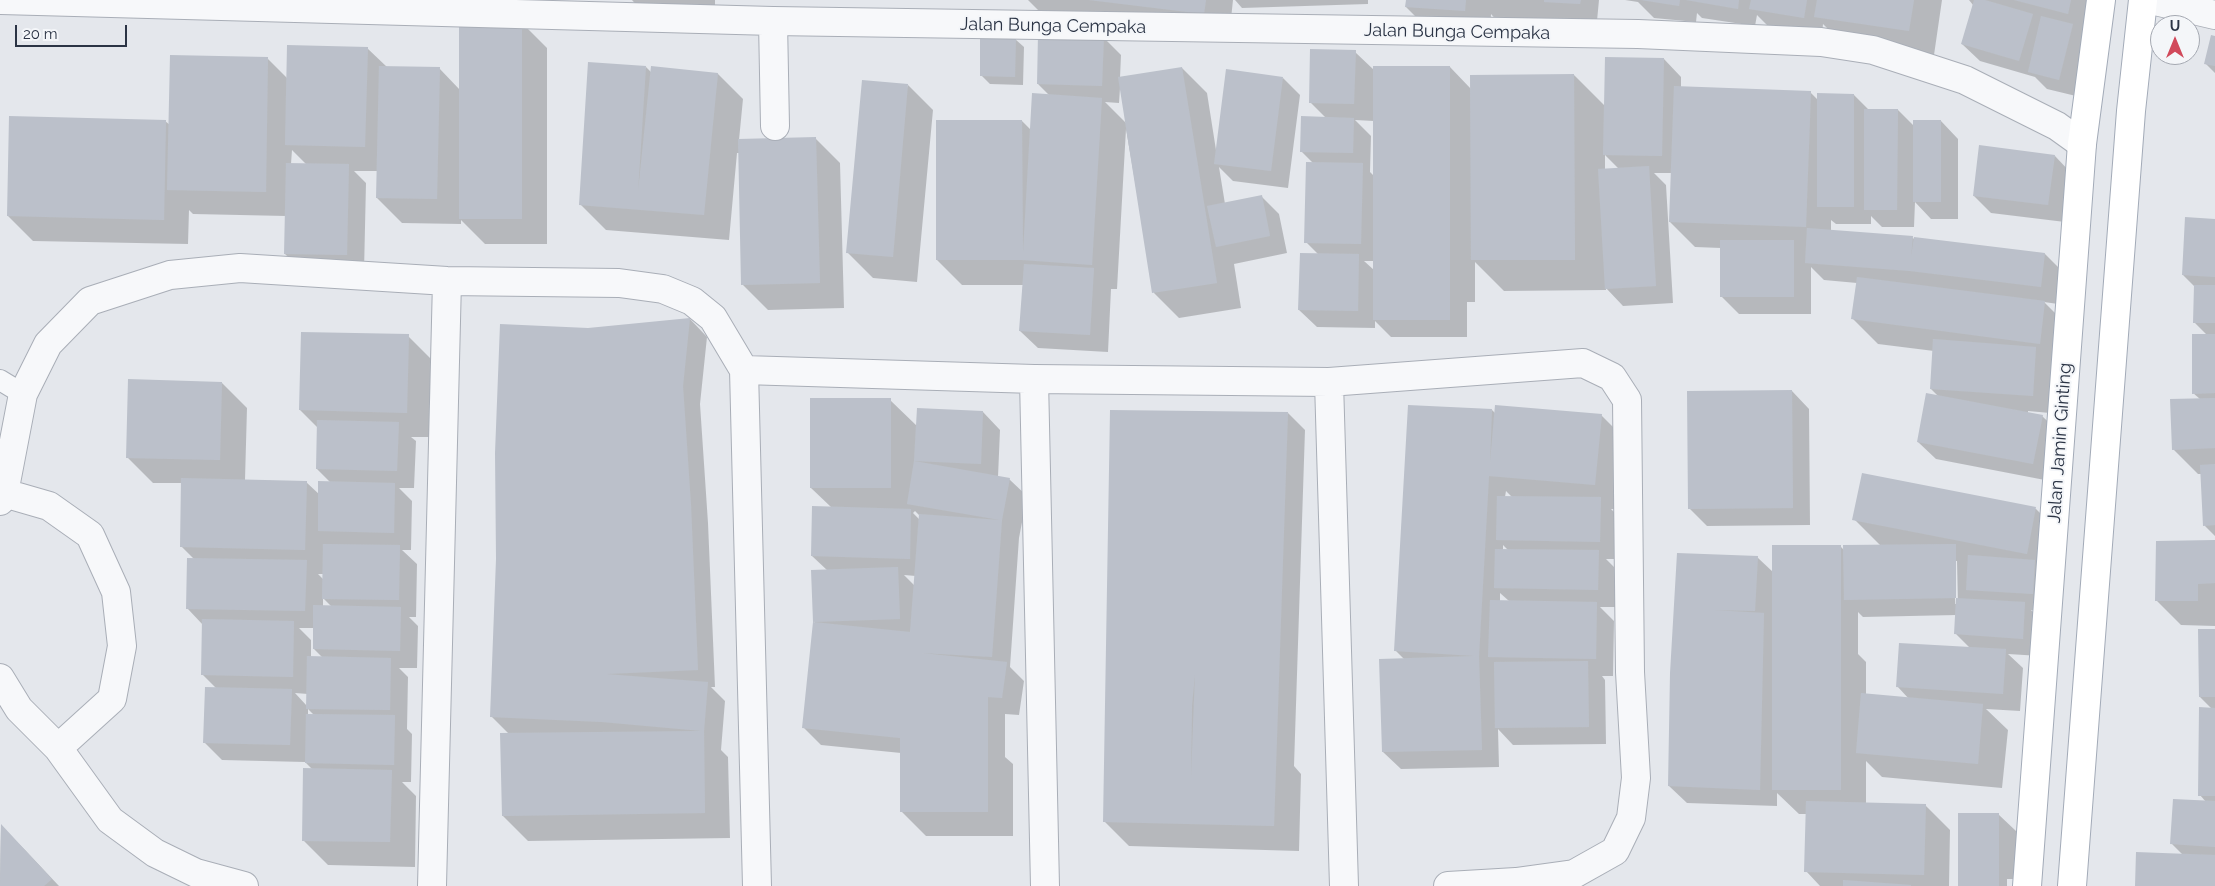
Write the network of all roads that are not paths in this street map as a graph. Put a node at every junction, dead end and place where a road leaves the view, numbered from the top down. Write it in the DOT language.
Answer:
graph roads {
  1 [pos="1,0"];
  2 [pos="2102,0"];
  3 [pos="2143,0"];
  4 [pos="2151,0"];
  5 [pos="2215,15"];
  6 [pos="773,20"];
  7 [pos="775,126"];
  8 [pos="2082,144"];
  9 [pos="447,281"];
  10 [pos="744,370"];
  11 [pos="1034,379"];
  12 [pos="0,380"];
  13 [pos="1329,382"];
  14 [pos="23,394"];
  15 [pos="2,497"];
  16 [pos="0,678"];
  17 [pos="58,748"];
  18 [pos="244,886"];
  19 [pos="432,886"];
  20 [pos="757,886"];
  21 [pos="1045,886"];
  22 [pos="1344,886"];
  23 [pos="1448,886"];
  24 [pos="2027,886"];
  25 [pos="2072,886"];
  1 -- 6 [label="street, Jalan Bunga Cempaka"];
  2 -- 8 [label="main road, Jalan Jamin Ginting"];
  3 -- 25 [label="main road"];
  4 -- 5 [label="street"];
  6 -- 7 [label="street"];
  6 -- 8 [label="street, Jalan Bunga Cempaka"];
  8 -- 24 [label="main road, Jalan Jamin Ginting"];
  9 -- 10 [label="street"];
  9 -- 14 [label="street"];
  9 -- 19 [label="street"];
  10 -- 11 [label="street"];
  10 -- 20 [label="street"];
  11 -- 13 [label="street"];
  11 -- 21 [label="street"];
  12 -- 14 [label="lane"];
  13 -- 22 [label="street"];
  13 -- 23 [label="street"];
  14 -- 15 [label="street"];
  15 -- 17 [label="street"];
  16 -- 17 [label="street"];
  17 -- 18 [label="street"];
}
